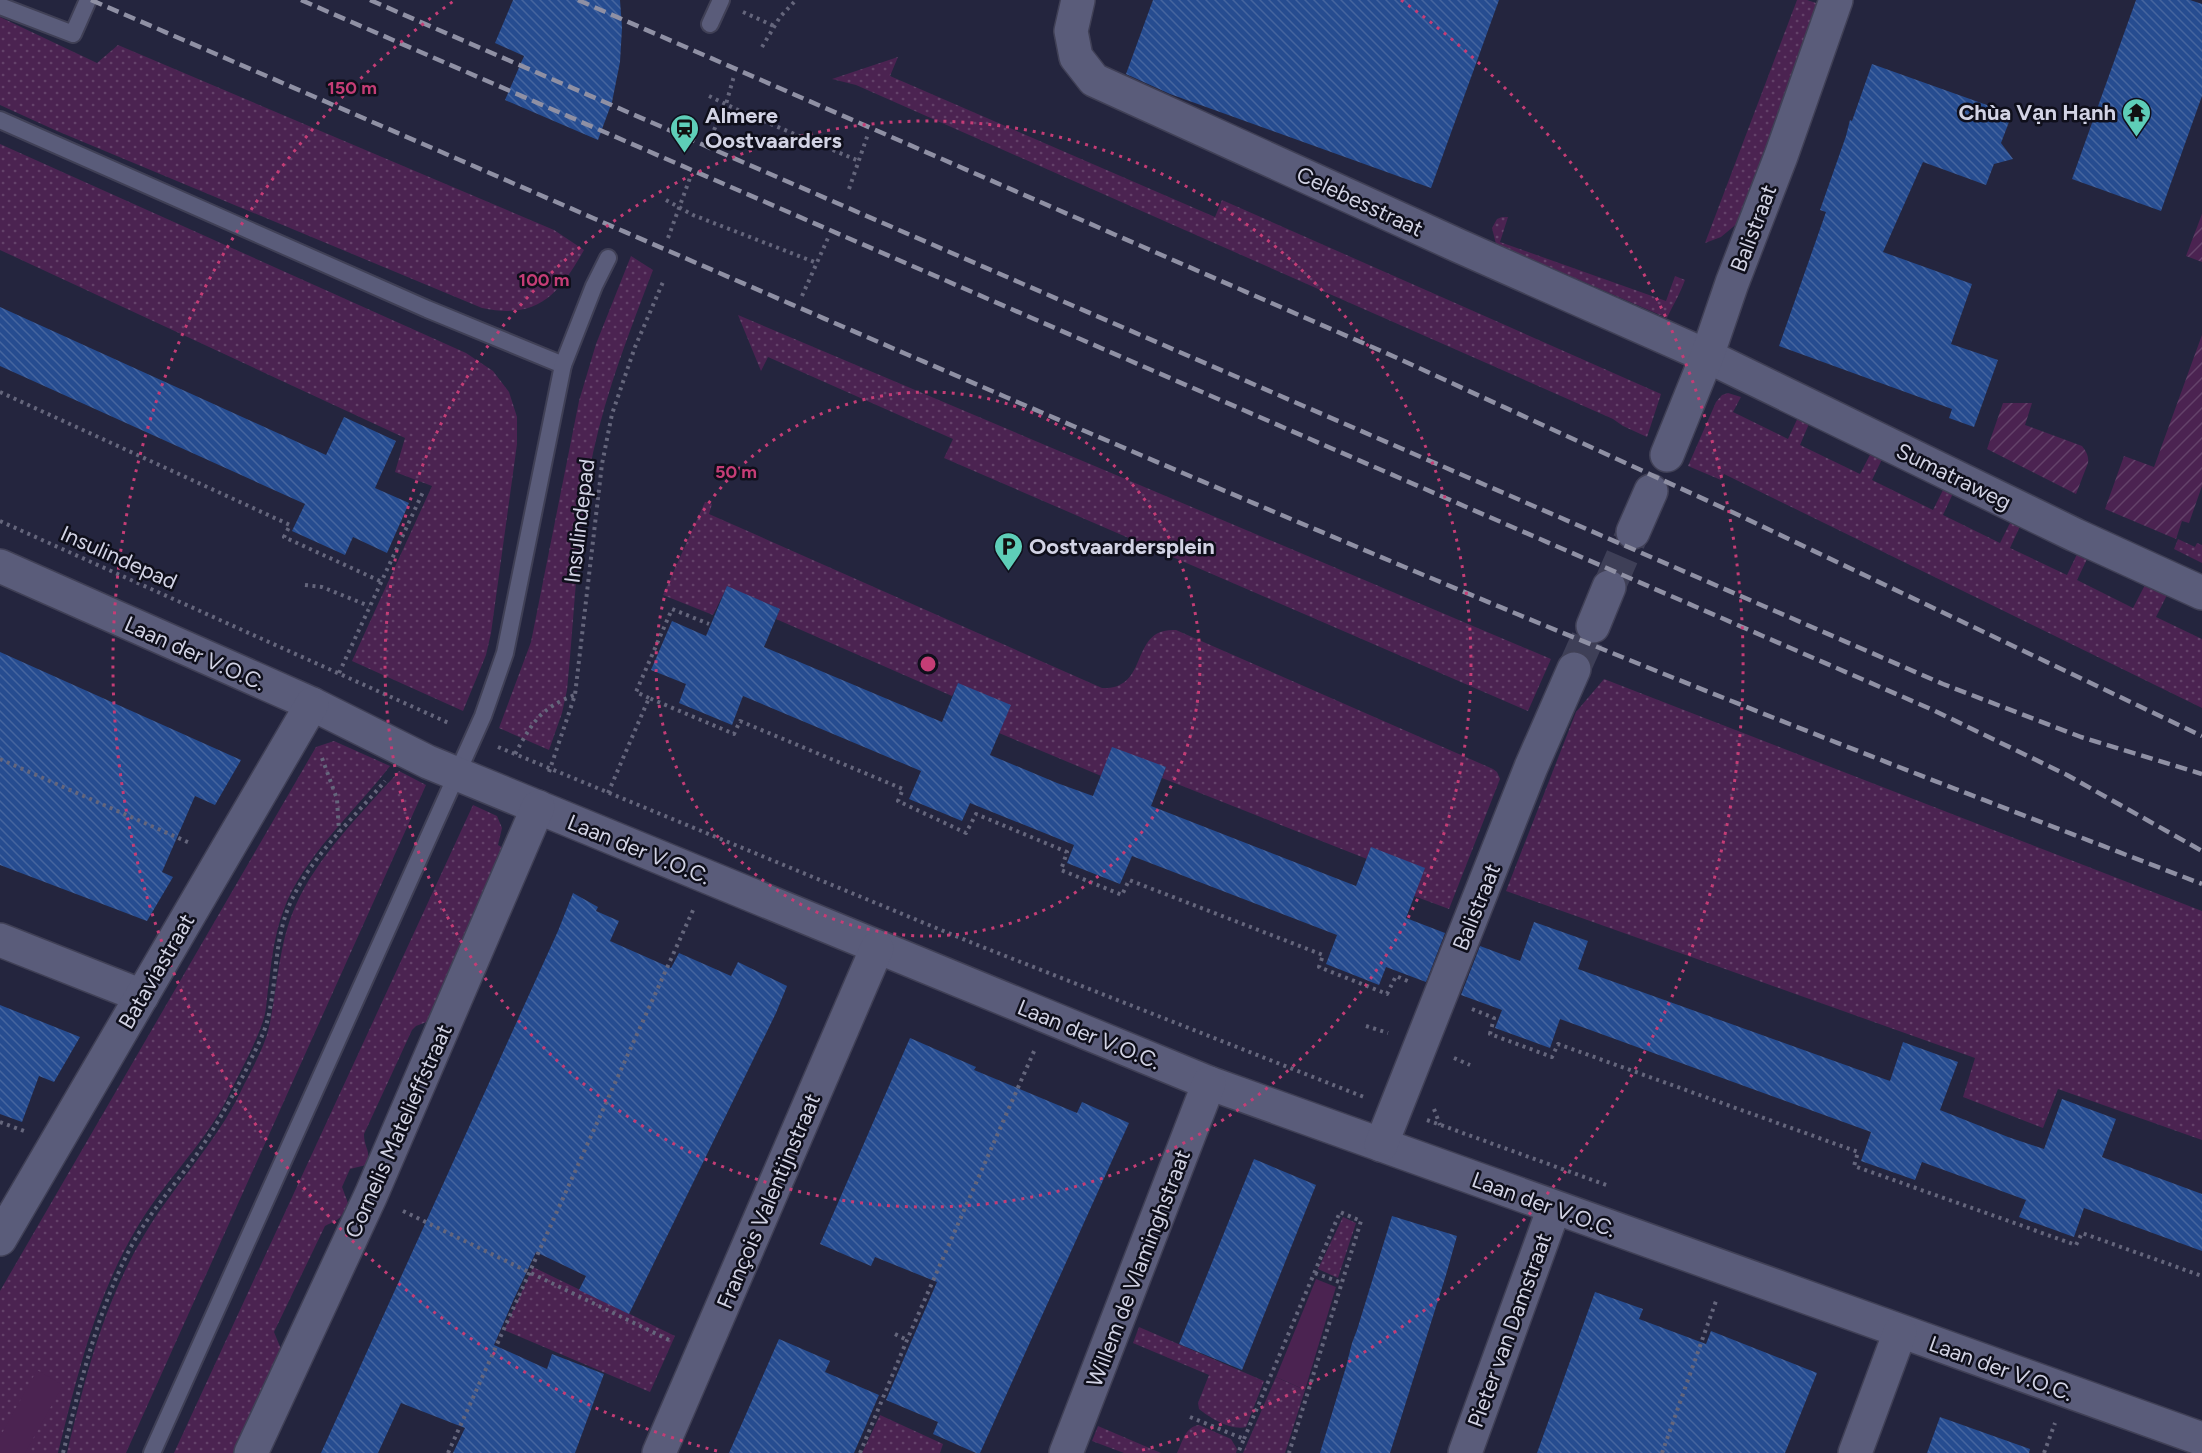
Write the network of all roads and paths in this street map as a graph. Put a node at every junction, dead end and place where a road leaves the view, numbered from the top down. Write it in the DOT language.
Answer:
graph roads {
  1 [pos="88,0"];
  2 [pos="721,0"];
  3 [pos="796,0"];
  4 [pos="1078,0"];
  5 [pos="1836,0"];
  6 [pos="0,6"];
  7 [pos="710,24"];
  8 [pos="762,47"];
  9 [pos="734,76"];
  10 [pos="709,96"];
  11 [pos="726,104"];
  12 [pos="0,120"];
  13 [pos="714,130"];
  14 [pos="868,134"];
  15 [pos="859,161"];
  16 [pos="690,178"];
  17 [pos="849,189"];
  18 [pos="666,200"];
  19 [pos="681,208"];
  20 [pos="668,238"];
  21 [pos="828,238"];
  22 [pos="608,258"];
  23 [pos="817,263"];
  24 [pos="663,282"];
  25 [pos="802,296"];
  26 [pos="1707,356"];
  27 [pos="563,365"];
  28 [pos="0,392"];
  29 [pos="1667,455"];
  30 [pos="1651,491"];
  31 [pos="423,492"];
  32 [pos="0,521"];
  33 [pos="1633,532"];
  34 [pos="0,566"];
  35 [pos="380,581"];
  36 [pos="305,585"];
  37 [pos="1609,587"];
  38 [pos="2202,593"];
  39 [pos="369,606"];
  40 [pos="709,624"];
  41 [pos="1593,626"];
  42 [pos="1574,669"];
  43 [pos="339,674"];
  44 [pos="575,695"];
  45 [pos="649,698"];
  46 [pos="312,704"];
  47 [pos="405,752"];
  48 [pos="515,754"];
  49 [pos="0,759"];
  50 [pos="550,770"];
  51 [pos="457,774"];
  52 [pos="538,807"];
  53 [pos="339,833"];
  54 [pos="222,857"];
  55 [pos="708,877"];
  56 [pos="0,940"];
  57 [pos="877,948"];
  58 [pos="1441,995"];
  59 [pos="141,996"];
  60 [pos="1049,1018"];
  61 [pos="1209,1083"];
  62 [pos="1382,1146"];
  63 [pos="371,1195"];
  64 [pos="1554,1208"];
  65 [pos="0,1239"];
  66 [pos="1727,1269"];
  67 [pos="529,1271"];
  68 [pos="1315,1273"];
  69 [pos="2202,1276"];
  70 [pos="1342,1283"];
  71 [pos="1900,1332"];
  72 [pos="895,1334"];
  73 [pos="906,1340"];
  74 [pos="702,1356"];
  75 [pos="1190,1416"];
  76 [pos="1244,1439"];
  77 [pos="2202,1439"];
  78 [pos="63,1453"];
  79 [pos="152,1453"];
  80 [pos="251,1453"];
  81 [pos="448,1453"];
  82 [pos="659,1453"];
  83 [pos="860,1453"];
  84 [pos="1066,1453"];
  85 [pos="1238,1453"];
  86 [pos="1289,1453"];
  87 [pos="1465,1453"];
  88 [pos="1662,1453"];
  89 [pos="1856,1453"];
  1 -- 6 [label="lane"];
  2 -- 7 [label="lane"];
  3 -- 8 [label="path"];
  4 -- 26 [label="street, Celebesstraat"];
  5 -- 26 [label="street, Balistraat"];
  9 -- 11 [label="path"];
  10 -- 11 [label="path"];
  11 -- 13 [label="path"];
  11 -- 15 [label="path"];
  12 -- 27 [label="lane"];
  14 -- 15 [label="path"];
  15 -- 17 [label="path"];
  16 -- 19 [label="path"];
  18 -- 19 [label="path"];
  19 -- 20 [label="path"];
  19 -- 23 [label="path"];
  21 -- 23 [label="path"];
  22 -- 27 [label="lane"];
  23 -- 25 [label="path"];
  24 -- 44 [label="path, Insulindepad"];
  26 -- 29 [label="street, Balistraat"];
  26 -- 38 [label="street, Sumatraweg"];
  27 -- 51 [label="lane"];
  28 -- 35 [label="path"];
  30 -- 33 [label="street"];
  31 -- 35 [label="path"];
  32 -- 43 [label="path, Insulindepad"];
  34 -- 46 [label="street, Laan der V.O.C."];
  35 -- 39 [label="path"];
  36 -- 39 [label="path"];
  37 -- 41 [label="street"];
  39 -- 43 [label="path"];
  40 -- 45 [label="path"];
  42 -- 58 [label="street, Balistraat"];
  43 -- 47 [label="path, Insulindepad"];
  44 -- 48 [label="path"];
  44 -- 50 [label="path, Insulindepad"];
  45 -- 50 [label="path, Laan der V.O.C."];
  45 -- 58 [label="path"];
  46 -- 47 [label="street, Laan der V.O.C."];
  46 -- 53 [label="path"];
  46 -- 54 [label="street, Bataviastraat"];
  47 -- 51 [label="street, Laan der V.O.C."];
  47 -- 53 [label="path"];
  49 -- 54 [label="path"];
  51 -- 52 [label="street, Laan der V.O.C."];
  51 -- 79 [label="lane"];
  52 -- 55 [label="street, Laan der V.O.C."];
  52 -- 63 [label="street, Cornelis Matelieffstraat"];
  53 -- 78 [label="path"];
  54 -- 59 [label="street, Bataviastraat"];
  55 -- 57 [label="street, Laan der V.O.C."];
  55 -- 67 [label="path"];
  56 -- 59 [label="street"];
  57 -- 60 [label="street, Laan der V.O.C."];
  57 -- 74 [label="street, François Valentijnstraat"];
  58 -- 62 [label="street, Balistraat"];
  58 -- 69 [label="path"];
  59 -- 65 [label="street, Bataviastraat"];
  60 -- 61 [label="street, Laan der V.O.C."];
  60 -- 73 [label="path"];
  61 -- 62 [label="street, Laan der V.O.C."];
  61 -- 84 [label="street, Willem de Vlaminghstraat"];
  62 -- 64 [label="street, Laan der V.O.C."];
  63 -- 67 [label="path"];
  63 -- 80 [label="street, Cornelis Matelieffstraat"];
  64 -- 66 [label="street, Laan der V.O.C."];
  64 -- 87 [label="street, Pieter van Damstraat"];
  66 -- 71 [label="street, Laan der V.O.C."];
  66 -- 88 [label="path"];
  67 -- 74 [label="path"];
  67 -- 81 [label="path"];
  68 -- 70 [label="path"];
  68 -- 70 [label="path"];
  68 -- 76 [label="path"];
  70 -- 86 [label="path"];
  71 -- 77 [label="street, Laan der V.O.C."];
  71 -- 89 [label="street"];
  72 -- 73 [label="path"];
  73 -- 83 [label="path"];
  74 -- 82 [label="street, François Valentijnstraat"];
  75 -- 76 [label="path"];
  76 -- 85 [label="path"];
}
